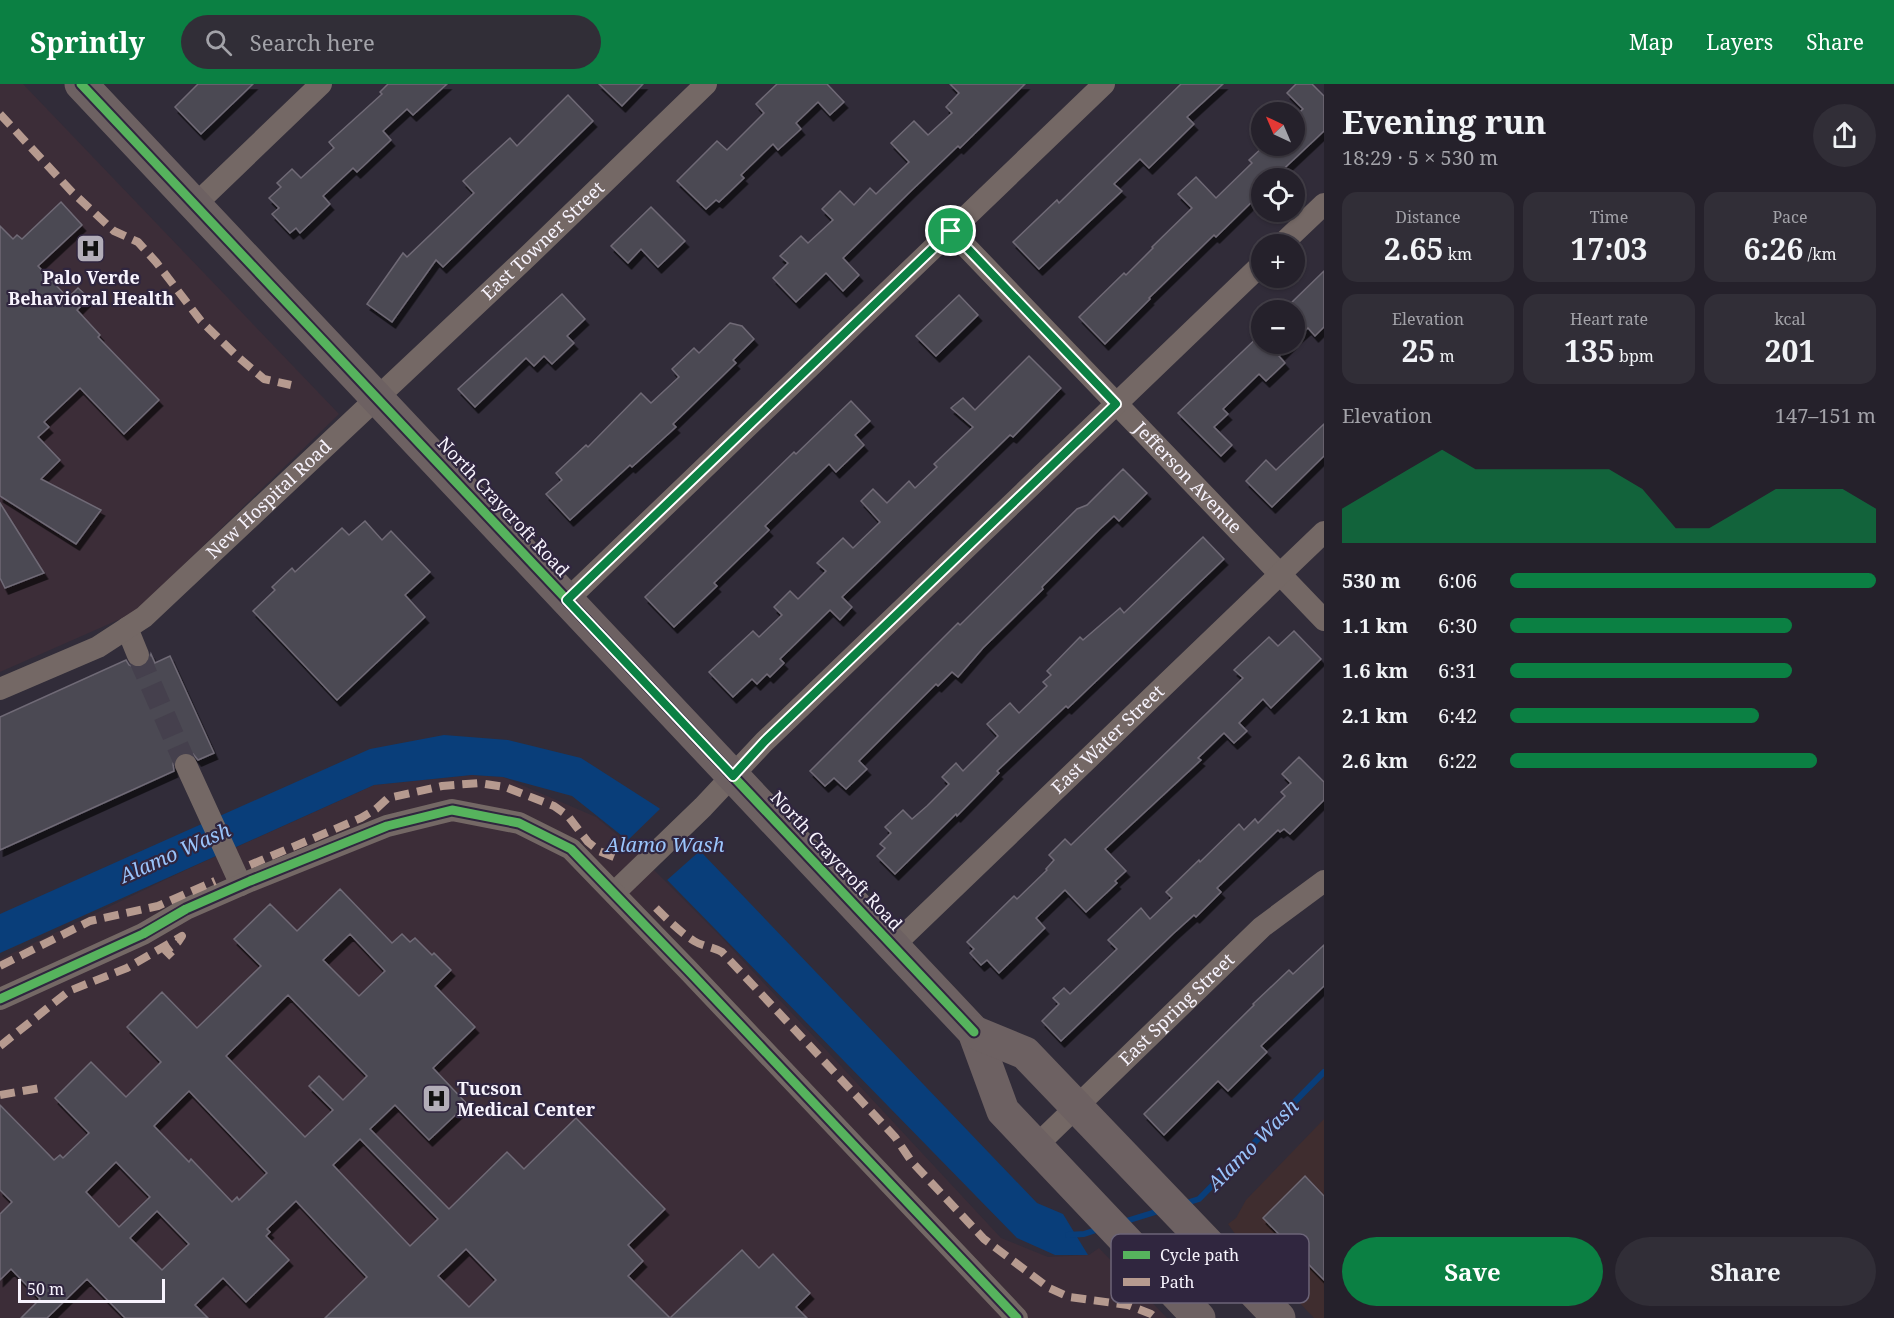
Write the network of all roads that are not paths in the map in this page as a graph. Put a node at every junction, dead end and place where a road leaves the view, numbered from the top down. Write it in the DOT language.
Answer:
graph roads {
  1 [pos="81,84"];
  2 [pos="321,84"];
  3 [pos="706,84"];
  4 [pos="1104,84"];
  5 [pos="1324,204"];
  6 [pos="195,205"];
  7 [pos="951,231"];
  8 [pos="1292,234"];
  9 [pos="1251,275"];
  10 [pos="377,398"];
  11 [pos="1116,404"];
  12 [pos="1324,532"];
  13 [pos="1280,574"];
  14 [pos="567,600"];
  15 [pos="1324,620"];
  16 [pos="128,628"];
  17 [pos="138,655"];
  18 [pos="0,688"];
  19 [pos="186,765"];
  20 [pos="733,776"];
  21 [pos="236,875"];
  22 [pos="1324,881"];
  23 [pos="614,892"];
  24 [pos="893,946"];
  25 [pos="0,999"];
  26 [pos="974,1032"];
  27 [pos="1077,1106"];
  28 [pos="1036,1146"];
  29 [pos="1120,1234"];
  30 [pos="1198,1234"];
  31 [pos="1185,1303"];
  32 [pos="1264,1303"];
  33 [pos="1017,1318"];
  34 [pos="1199,1318"];
  35 [pos="1279,1318"];
  1 -- 6 [label="main road, North Craycroft Road"];
  2 -- 6 [label="street"];
  3 -- 10 [label="street, East Towner Street"];
  4 -- 7 [label="street"];
  5 -- 8 [label="street"];
  6 -- 10 [label="main road, North Craycroft Road"];
  7 -- 11 [label="street, Jefferson Avenue"];
  7 -- 14 [label="street"];
  9 -- 11 [label="street"];
  10 -- 14 [label="main road, North Craycroft Road"];
  10 -- 16 [label="street, New Hospital Road"];
  11 -- 13 [label="street, Jefferson Avenue"];
  11 -- 20 [label="street"];
  12 -- 13 [label="street, East Water Street"];
  13 -- 15 [label="street, Jefferson Avenue"];
  13 -- 24 [label="street, East Water Street"];
  14 -- 20 [label="main road, North Craycroft Road"];
  16 -- 17 [label="street"];
  16 -- 18 [label="street, New Hospital Road"];
  19 -- 21 [label="street"];
  20 -- 23 [label="street"];
  20 -- 24 [label="main road, North Craycroft Road"];
  21 -- 23 [label="street"];
  21 -- 25 [label="street"];
  22 -- 27 [label="street, East Spring Street"];
  23 -- 33 [label="street"];
  24 -- 26 [label="main road, North Craycroft Road"];
  26 -- 27 [label="main road, North Craycroft Road"];
  26 -- 28 [label="main road, North Craycroft Road"];
  27 -- 28 [label="street, East Spring Street"];
  27 -- 30 [label="main road, North Craycroft Road"];
  28 -- 29 [label="main road, North Craycroft Road"];
  31 -- 34 [label="main road, North Craycroft Road"];
  32 -- 35 [label="main road, North Craycroft Road"];
}
